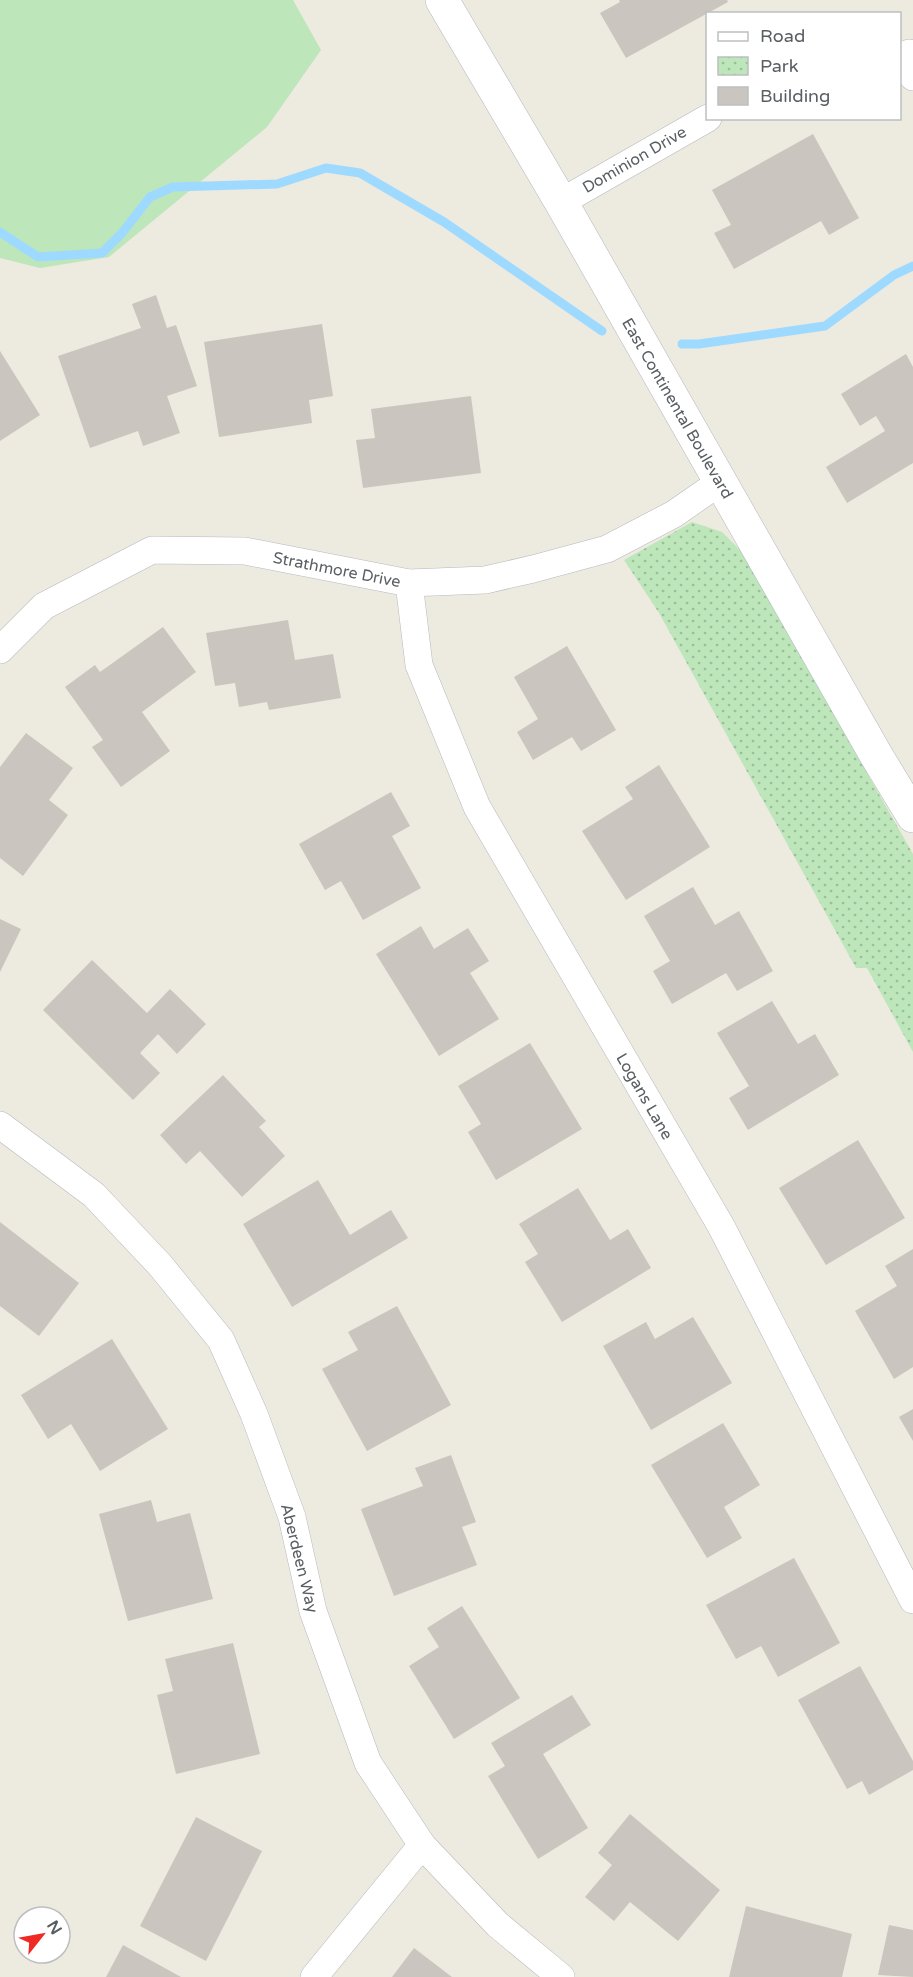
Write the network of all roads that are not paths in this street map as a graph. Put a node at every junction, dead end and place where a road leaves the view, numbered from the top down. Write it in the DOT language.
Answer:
graph roads {
  1 [pos="442,0"];
  2 [pos="706,119"];
  3 [pos="561,202"];
  4 [pos="720,482"];
  5 [pos="409,583"];
  6 [pos="0,650"];
  7 [pos="913,816"];
  8 [pos="0,1125"];
  9 [pos="913,1600"];
  10 [pos="422,1845"];
  11 [pos="314,1977"];
  12 [pos="561,1977"];
  1 -- 3 [label="main road, East Continental Boulevard"];
  2 -- 3 [label="street, Dominion Drive"];
  3 -- 4 [label="main road, East Continental Boulevard"];
  4 -- 5 [label="street, Strathmore Drive"];
  4 -- 7 [label="main road, East Continental Boulevard"];
  5 -- 6 [label="street, Strathmore Drive"];
  5 -- 9 [label="street, Logans Lane"];
  8 -- 10 [label="street, Aberdeen Way"];
  10 -- 11 [label="street"];
  10 -- 12 [label="street, Aberdeen Way"];
}
